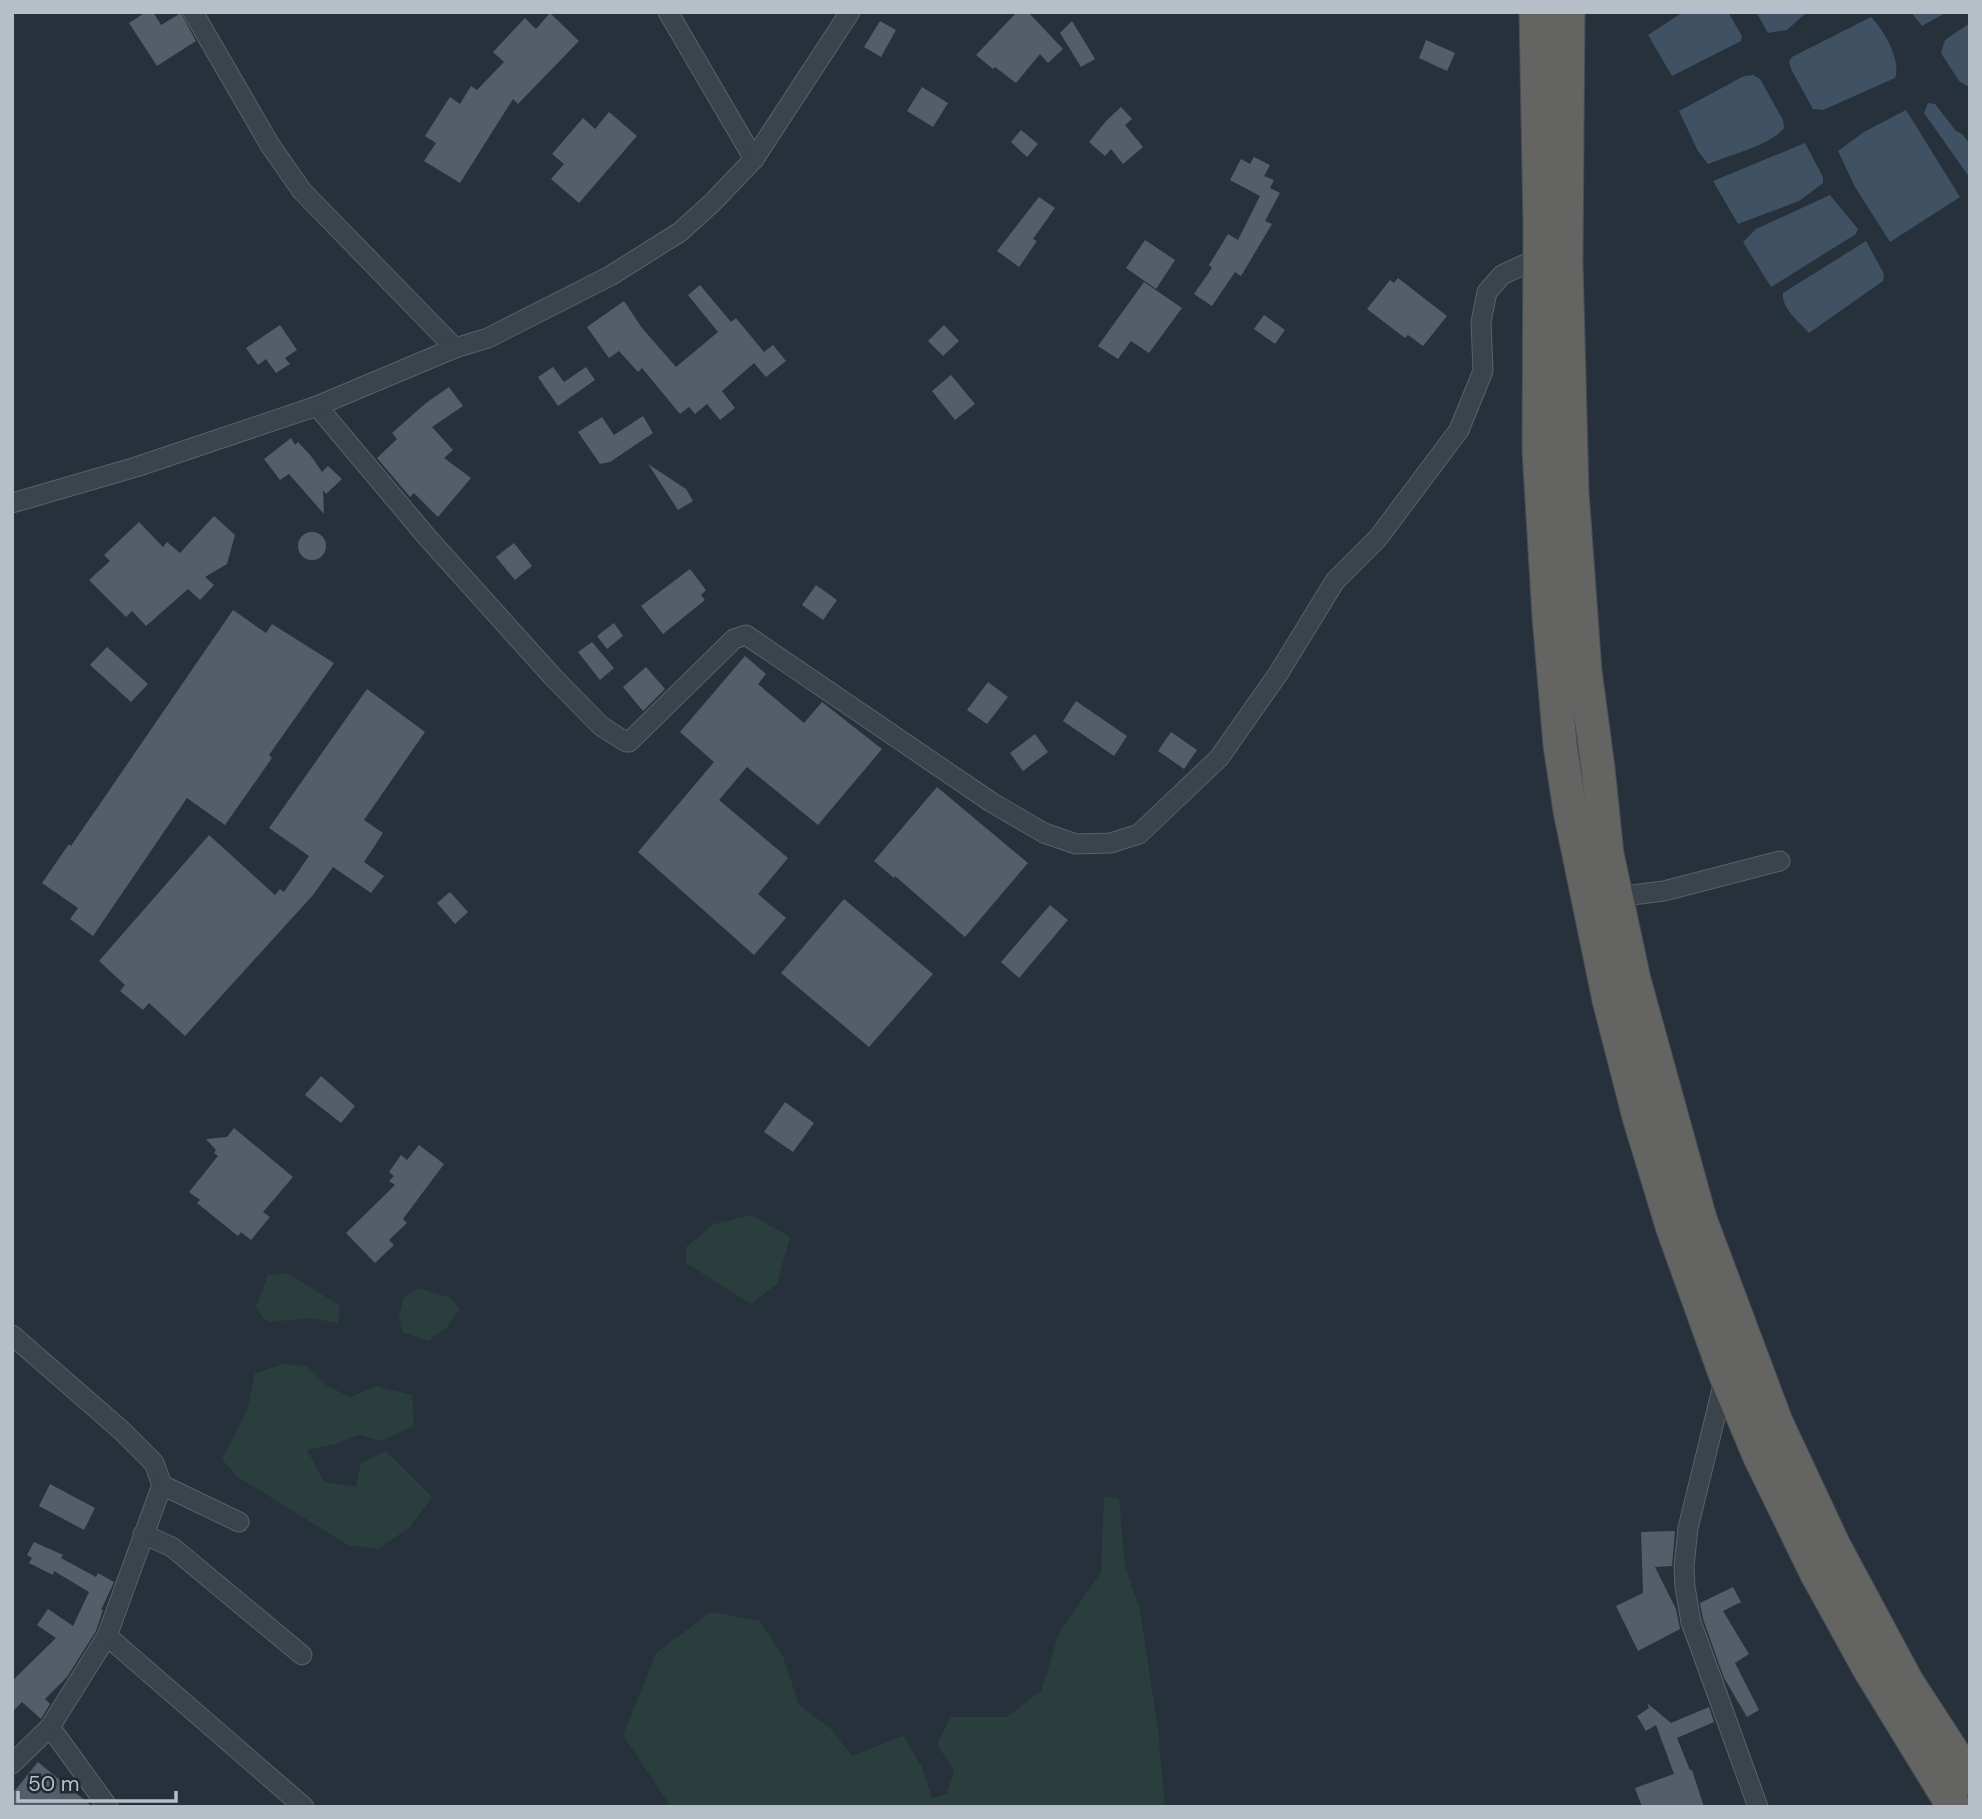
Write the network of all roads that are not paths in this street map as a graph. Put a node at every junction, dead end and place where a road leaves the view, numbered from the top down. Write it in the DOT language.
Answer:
graph roads {
  1 [pos="193,12"];
  2 [pos="668,12"];
  3 [pos="850,12"];
  4 [pos="1536,12"];
  5 [pos="1568,12"];
  6 [pos="754,159"];
  7 [pos="1540,257"];
  8 [pos="455,348"];
  9 [pos="317,406"];
  10 [pos="12,503"];
  11 [pos="1780,860"];
  12 [pos="1616,897"];
  13 [pos="12,1335"];
  14 [pos="1726,1376"];
  15 [pos="162,1485"];
  16 [pos="239,1522"];
  17 [pos="143,1534"];
  18 [pos="107,1636"];
  19 [pos="302,1655"];
  20 [pos="50,1727"];
  21 [pos="13,1763"];
  22 [pos="1970,1779"];
  23 [pos="108,1807"];
  24 [pos="304,1807"];
  25 [pos="1758,1807"];
  26 [pos="1954,1807"];
  1 -- 8 [label="street"];
  2 -- 6 [label="street"];
  3 -- 6 [label="street"];
  4 -- 7 [label="highway"];
  5 -- 12 [label="highway"];
  6 -- 8 [label="street"];
  7 -- 9 [label="street"];
  7 -- 14 [label="highway"];
  8 -- 9 [label="street"];
  9 -- 10 [label="street"];
  11 -- 12 [label="street"];
  12 -- 22 [label="highway"];
  13 -- 15 [label="street"];
  14 -- 25 [label="street"];
  14 -- 26 [label="highway"];
  15 -- 16 [label="street"];
  15 -- 17 [label="street"];
  17 -- 18 [label="street"];
  17 -- 19 [label="street"];
  18 -- 20 [label="street"];
  18 -- 24 [label="street"];
  20 -- 21 [label="street"];
  20 -- 23 [label="street"];
}
